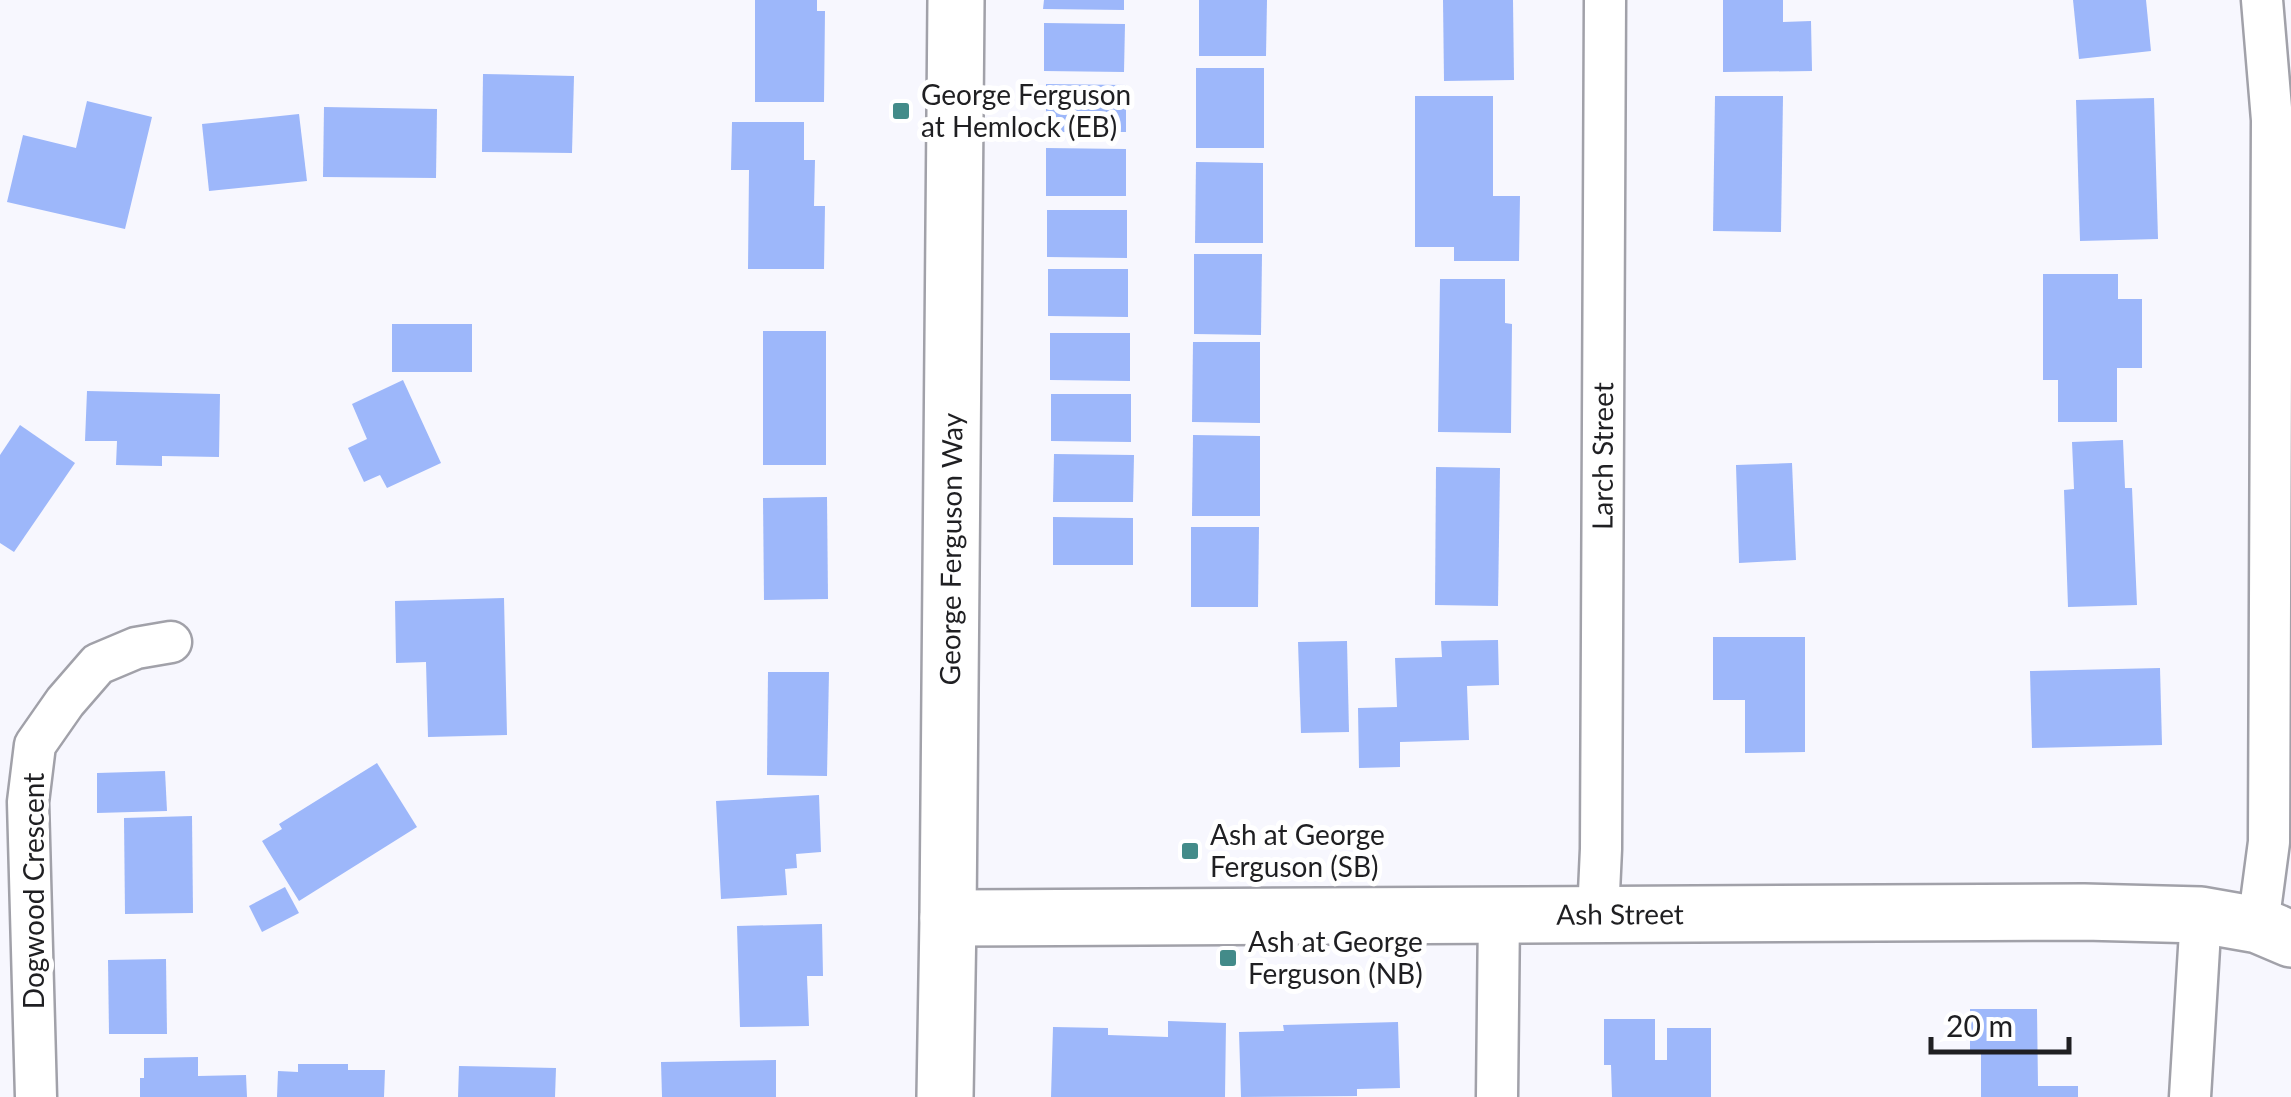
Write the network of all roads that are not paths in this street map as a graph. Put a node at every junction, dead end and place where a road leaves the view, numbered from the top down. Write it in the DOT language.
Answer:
graph roads {
  1 [pos="956,0"];
  2 [pos="1606,0"];
  3 [pos="2262,0"];
  4 [pos="171,642"];
  5 [pos="1500,913"];
  6 [pos="1598,914"];
  7 [pos="2201,914"];
  8 [pos="948,918"];
  9 [pos="2275,932"];
  10 [pos="36,1097"];
  11 [pos="945,1097"];
  12 [pos="1496,1097"];
  13 [pos="2190,1097"];
  1 -- 8 [label="main road, George Ferguson Way"];
  2 -- 6 [label="street, Larch Street"];
  3 -- 9 [label="street"];
  4 -- 10 [label="street, Dogwood Crescent"];
  5 -- 6 [label="main road, Ash Street"];
  5 -- 8 [label="main road, Ash Street"];
  5 -- 12 [label="street"];
  6 -- 7 [label="main road, Ash Street"];
  7 -- 9 [label="main road, Ash Street"];
  7 -- 13 [label="street"];
  8 -- 11 [label="main road, George Ferguson Way"];
}
